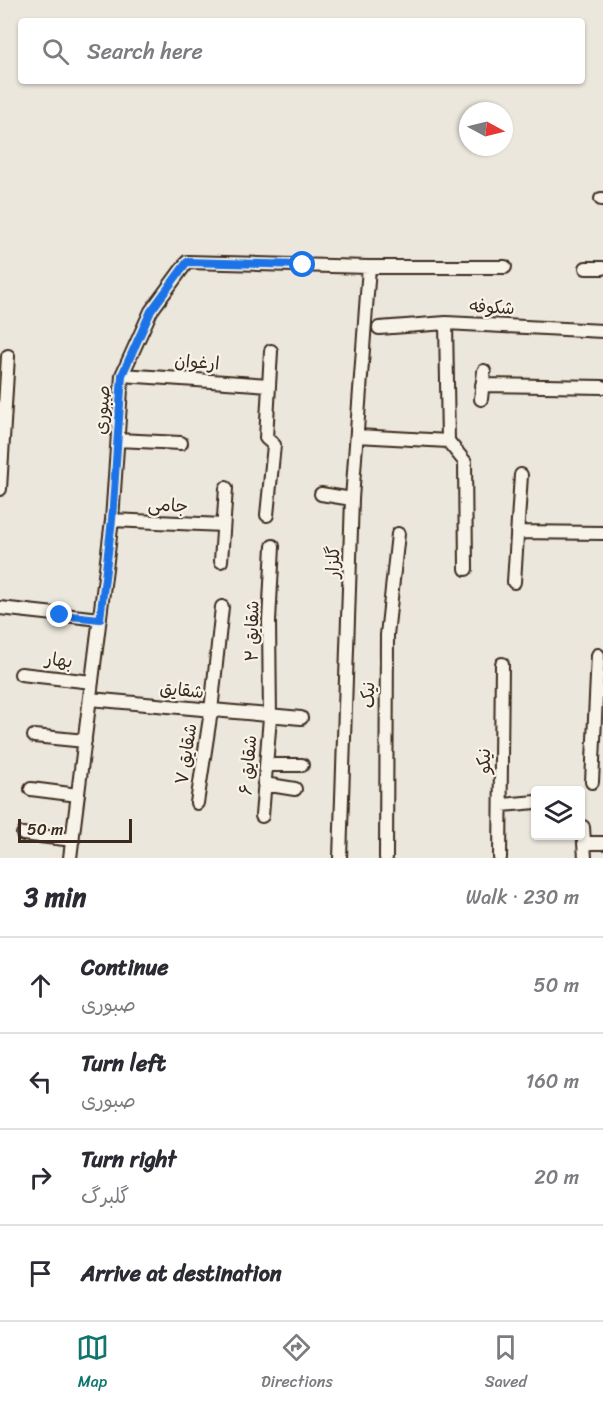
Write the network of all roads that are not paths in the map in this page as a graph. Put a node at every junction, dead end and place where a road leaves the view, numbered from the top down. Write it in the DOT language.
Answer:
graph roads {
  1 [pos="369,267"];
  2 [pos="505,267"];
  3 [pos="586,268"];
  4 [pos="603,268"];
  5 [pos="446,323"];
  6 [pos="378,328"];
  7 [pos="603,331"];
  8 [pos="271,351"];
  9 [pos="8,356"];
  10 [pos="484,371"];
  11 [pos="122,375"];
  12 [pos="269,385"];
  13 [pos="482,385"];
  14 [pos="603,387"];
  15 [pos="481,399"];
  16 [pos="357,436"];
  17 [pos="118,440"];
  18 [pos="448,441"];
  19 [pos="181,443"];
  20 [pos="521,475"];
  21 [pos="0,489"];
  22 [pos="226,489"];
  23 [pos="321,494"];
  24 [pos="352,499"];
  25 [pos="267,515"];
  26 [pos="112,520"];
  27 [pos="223,525"];
  28 [pos="517,532"];
  29 [pos="603,533"];
  30 [pos="398,534"];
  31 [pos="273,546"];
  32 [pos="221,561"];
  33 [pos="466,569"];
  34 [pos="513,582"];
  35 [pos="222,607"];
  36 [pos="0,608"];
  37 [pos="100,619"];
  38 [pos="598,655"];
  39 [pos="502,664"];
  40 [pos="21,674"];
  41 [pos="92,682"];
  42 [pos="90,699"];
  43 [pos="211,711"];
  44 [pos="270,717"];
  45 [pos="301,718"];
  46 [pos="34,736"];
  47 [pos="85,741"];
  48 [pos="598,755"];
  49 [pos="266,765"];
  50 [pos="302,765"];
  51 [pos="592,782"];
  52 [pos="264,784"];
  53 [pos="31,789"];
  54 [pos="295,789"];
  55 [pos="78,795"];
  56 [pos="531,802"];
  57 [pos="197,803"];
  58 [pos="502,805"];
  59 [pos="262,816"];
  60 [pos="23,834"];
  61 [pos="73,840"];
  62 [pos="585,840"];
  63 [pos="585,843"];
  64 [pos="603,843"];
  65 [pos="70,858"];
  66 [pos="340,858"];
  67 [pos="386,858"];
  68 [pos="500,858"];
  69 [pos="585,858"];
  1 -- 2 [label="street, صبوری"];
  1 -- 11 [label="street, صبوری"];
  1 -- 16 [label="street, گلزار"];
  3 -- 4 [label="street"];
  5 -- 6 [label="street, شکوفه"];
  5 -- 7 [label="street, شکوفه"];
  5 -- 18 [label="street"];
  8 -- 12 [label="street"];
  9 -- 21 [label="street"];
  10 -- 13 [label="street"];
  11 -- 12 [label="street, ارغوان"];
  11 -- 17 [label="street, صبوری"];
  12 -- 25 [label="street"];
  13 -- 14 [label="street"];
  13 -- 15 [label="street"];
  16 -- 18 [label="street"];
  16 -- 24 [label="street, گلزار"];
  17 -- 19 [label="street"];
  17 -- 26 [label="street, صبوری"];
  18 -- 33 [label="street"];
  20 -- 28 [label="street"];
  22 -- 27 [label="street"];
  23 -- 24 [label="street"];
  24 -- 66 [label="street, گلزار"];
  26 -- 27 [label="street, جامی"];
  26 -- 37 [label="street, صبوری"];
  27 -- 32 [label="street"];
  28 -- 29 [label="street"];
  28 -- 34 [label="street"];
  30 -- 67 [label="street, نیک"];
  31 -- 44 [label="street, شقایق ۲"];
  35 -- 43 [label="street, شقایق ۷"];
  36 -- 37 [label="street"];
  37 -- 41 [label="street, صبوری"];
  38 -- 48 [label="street"];
  39 -- 58 [label="street, نیکو"];
  40 -- 41 [label="street, بهار"];
  41 -- 42 [label="street, صبوری"];
  42 -- 43 [label="street, شقایق"];
  42 -- 47 [label="street, صبوری"];
  43 -- 44 [label="street, شقایق"];
  43 -- 57 [label="street, شقایق ۷"];
  44 -- 45 [label="street, شقایق"];
  44 -- 49 [label="street, شقایق ۶"];
  46 -- 47 [label="street"];
  47 -- 55 [label="street, صبوری"];
  48 -- 51 [label="street"];
  49 -- 50 [label="street"];
  49 -- 52 [label="street, شقایق ۶"];
  52 -- 54 [label="street"];
  52 -- 59 [label="street, شقایق ۶"];
  53 -- 55 [label="street"];
  55 -- 61 [label="street, صبوری"];
  56 -- 58 [label="street"];
  58 -- 68 [label="street, نیکو"];
  60 -- 61 [label="street"];
  61 -- 65 [label="street, صبوری"];
  62 -- 63 [label="street"];
  63 -- 64 [label="street"];
  63 -- 69 [label="street"];
}
